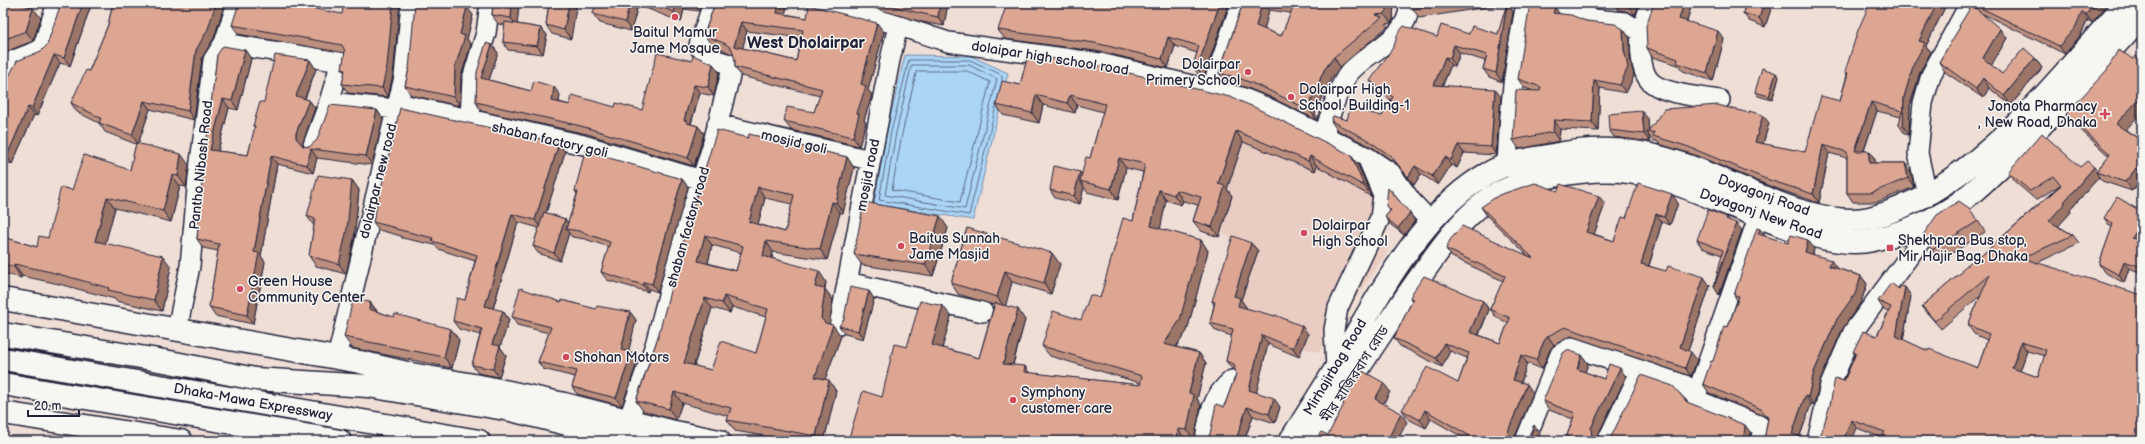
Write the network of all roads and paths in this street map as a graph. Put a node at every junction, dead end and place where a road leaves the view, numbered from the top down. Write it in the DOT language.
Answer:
graph roads {
  1 [pos="57,3"];
  2 [pos="237,3"];
  3 [pos="411,3"];
  4 [pos="490,3"];
  5 [pos="713,3"];
  6 [pos="818,3"];
  7 [pos="1241,3"];
  8 [pos="1409,3"];
  9 [pos="1526,3"];
  10 [pos="1559,3"];
  11 [pos="1651,3"];
  12 [pos="1970,3"];
  13 [pos="2126,3"];
  14 [pos="2142,16"];
  15 [pos="898,26"];
  16 [pos="1640,32"];
  17 [pos="224,43"];
  18 [pos="3,83"];
  19 [pos="1211,90"];
  20 [pos="1720,100"];
  21 [pos="330,102"];
  22 [pos="397,106"];
  23 [pos="470,120"];
  24 [pos="717,124"];
  25 [pos="1323,136"];
  26 [pos="312,145"];
  27 [pos="1367,157"];
  28 [pos="870,160"];
  29 [pos="1507,164"];
  30 [pos="702,180"];
  31 [pos="1529,182"];
  32 [pos="1927,195"];
  33 [pos="1759,215"];
  34 [pos="1939,216"];
  35 [pos="1431,222"];
  36 [pos="847,282"];
  37 [pos="1380,292"];
  38 [pos="3,299"];
  39 [pos="1399,306"];
  40 [pos="984,312"];
  41 [pos="839,325"];
  42 [pos="177,330"];
  43 [pos="3,334"];
  44 [pos="337,358"];
  45 [pos="3,359"];
  46 [pos="1641,370"];
  47 [pos="1344,373"];
  48 [pos="1232,380"];
  49 [pos="3,384"];
  50 [pos="1696,396"];
  51 [pos="3,413"];
  52 [pos="109,430"];
  53 [pos="631,431"];
  54 [pos="131,441"];
  55 [pos="181,441"];
  56 [pos="340,441"];
  57 [pos="479,441"];
  58 [pos="719,441"];
  59 [pos="1205,441"];
  60 [pos="1290,441"];
  61 [pos="1312,441"];
  62 [pos="1525,441"];
  63 [pos="1606,441"];
  64 [pos="1760,441"];
  65 [pos="1817,441"];
  1 -- 18 [label="street"];
  2 -- 17 [label="street, Pantho Nibash Road"];
  3 -- 22 [label="street, dolairpar new road"];
  4 -- 23 [label="street"];
  5 -- 24 [label="street, shaban factory road"];
  6 -- 15 [label="street, dolaipar high school road"];
  7 -- 19 [label="street"];
  8 -- 25 [label="street"];
  9 -- 29 [label="street"];
  10 -- 16 [label="street"];
  11 -- 16 [label="street"];
  12 -- 32 [label="street"];
  13 -- 32 [label="main road, Doyagonj Road"];
  14 -- 34 [label="main road, Doyagonj New Road"];
  15 -- 19 [label="street, dolaipar high school road"];
  15 -- 28 [label="street, mosjid road"];
  16 -- 20 [label="street"];
  17 -- 21 [label="street"];
  17 -- 42 [label="street, Pantho Nibash Road"];
  19 -- 25 [label="street, dolaipar high school road"];
  21 -- 22 [label="street, shaban factory goli"];
  21 -- 26 [label="street"];
  22 -- 23 [label="street, shaban factory goli"];
  22 -- 44 [label="street, dolairpar new road"];
  23 -- 30 [label="street, shaban factory goli"];
  24 -- 28 [label="street, mosjid goli"];
  24 -- 30 [label="street, shaban factory road"];
  25 -- 27 [label="street, dolaipar high school road"];
  27 -- 35 [label="street, dolaipar high school road"];
  27 -- 47 [label="street"];
  28 -- 36 [label="street, mosjid road"];
  29 -- 31 [label="street"];
  29 -- 32 [label="main road, Doyagonj Road"];
  29 -- 35 [label="main road, Doyagonj Road"];
  30 -- 53 [label="street, shaban factory road"];
  31 -- 33 [label="main road, Doyagonj New Road"];
  31 -- 39 [label="main road, Doyagonj New Road"];
  33 -- 34 [label="main road, Doyagonj New Road"];
  33 -- 50 [label="street"];
  34 -- 65 [label="street"];
  35 -- 37 [label="main road, Doyagonj Road"];
  36 -- 40 [label="street"];
  36 -- 41 [label="street, mosjid road"];
  37 -- 47 [label="main road, Mirhajirbag Road"];
  38 -- 42 [label="main road"];
  39 -- 47 [label="main road, মীর হাজিরবাগ রোড"];
  42 -- 44 [label="main road"];
  43 -- 53 [label="main road"];
  44 -- 53 [label="main road"];
  45 -- 57 [label="main road, Dhaka-Mawa Expressway"];
  46 -- 50 [label="street"];
  46 -- 62 [label="street"];
  46 -- 63 [label="street"];
  47 -- 60 [label="main road, Mirhajirbag Road"];
  47 -- 61 [label="main road, মীর হাজিরবাগ রোড"];
  48 -- 59 [label="street"];
  49 -- 56 [label="main road, Dhaka-Mawa Expressway"];
  50 -- 64 [label="street"];
  51 -- 52 [label="main road"];
  52 -- 54 [label="main road"];
  52 -- 55 [label="main road"];
  53 -- 58 [label="main road"];
}
